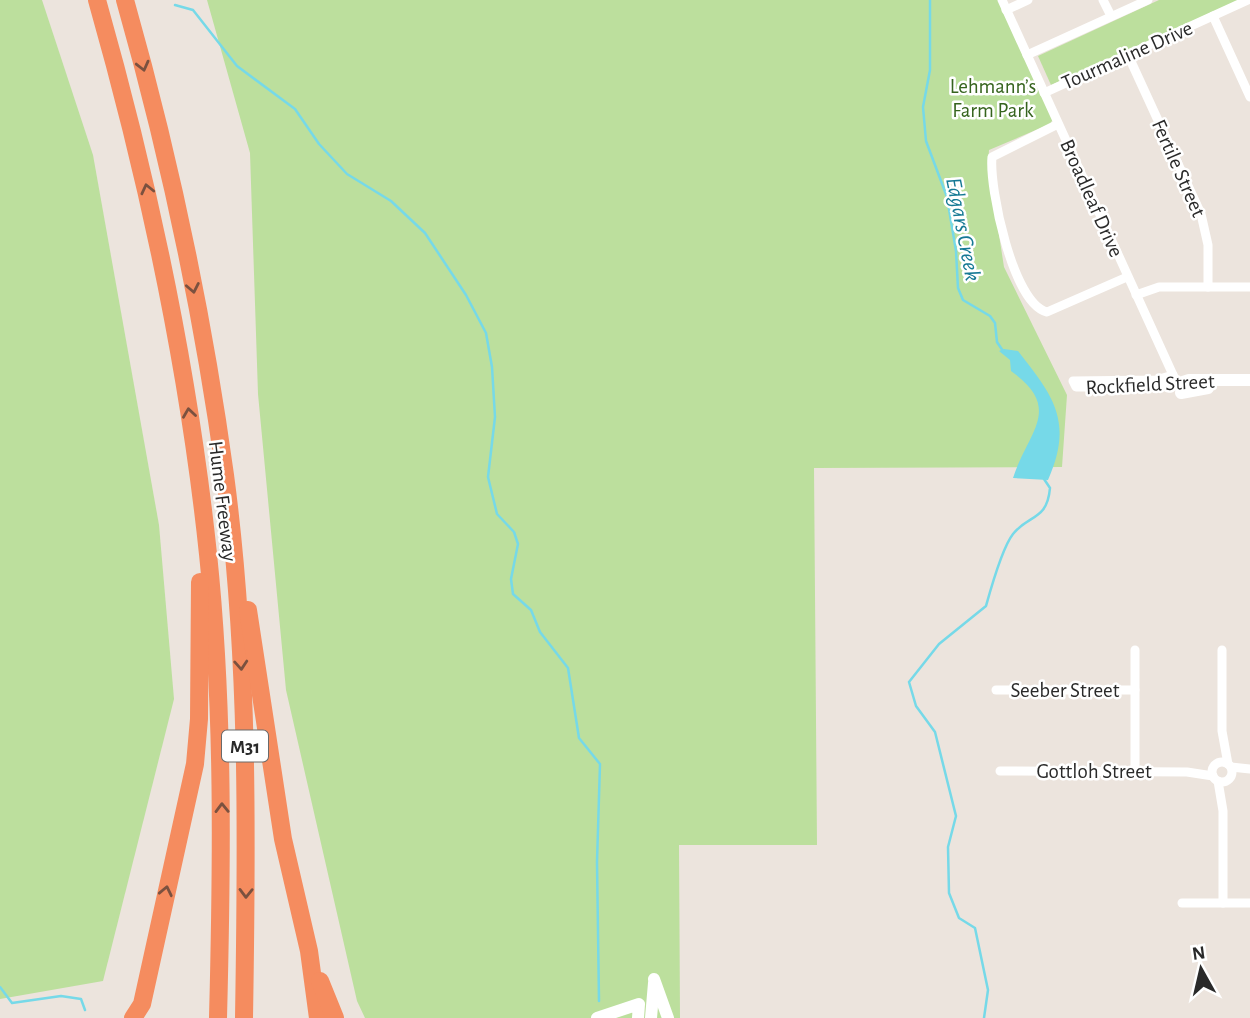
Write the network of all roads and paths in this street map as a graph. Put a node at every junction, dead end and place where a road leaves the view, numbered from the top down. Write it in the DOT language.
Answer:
graph roads {
  1 [pos="97,0"];
  2 [pos="125,0"];
  3 [pos="1002,0"];
  4 [pos="1028,0"];
  5 [pos="1104,0"];
  6 [pos="1147,0"];
  7 [pos="1248,0"];
  8 [pos="1006,10"];
  9 [pos="1111,16"];
  10 [pos="1213,16"];
  11 [pos="1027,55"];
  12 [pos="1128,55"];
  13 [pos="1044,93"];
  14 [pos="1249,93"];
  15 [pos="1058,124"];
  16 [pos="1128,277"];
  17 [pos="1208,286"];
  18 [pos="1250,287"];
  19 [pos="1136,295"];
  20 [pos="1250,380"];
  21 [pos="1112,384"];
  22 [pos="1178,387"];
  23 [pos="1250,388"];
  24 [pos="225,475"];
  25 [pos="198,480"];
  26 [pos="1135,650"];
  27 [pos="1222,650"];
  28 [pos="996,690"];
  29 [pos="1135,690"];
  30 [pos="1000,771"];
  31 [pos="1135,771"];
  32 [pos="1250,771"];
  33 [pos="1222,772"];
  34 [pos="1182,903"];
  35 [pos="1223,903"];
  36 [pos="1250,903"];
  37 [pos="309,951"];
  38 [pos="153,958"];
  39 [pos="133,1018"];
  40 [pos="147,1018"];
  41 [pos="218,1018"];
  42 [pos="244,1018"];
  43 [pos="318,1018"];
  44 [pos="335,1018"];
  45 [pos="597,1018"];
  46 [pos="638,1018"];
  47 [pos="651,1018"];
  48 [pos="668,1018"];
  25 -- 1 [label="highway, Hume Freeway / M31, one-way"];
  2 -- 24 [label="highway, Hume Freeway / M31, one-way"];
  3 -- 8 [label="street, Broadleaf Drive"];
  4 -- 8 [label="street"];
  5 -- 9 [label="street"];
  6 -- 9 [label="street"];
  7 -- 10 [label="street, Tourmaline Drive"];
  8 -- 11 [label="street, Broadleaf Drive"];
  9 -- 11 [label="street"];
  10 -- 12 [label="street, Tourmaline Drive"];
  10 -- 14 [label="street"];
  11 -- 13 [label="street, Broadleaf Drive"];
  12 -- 13 [label="street, Tourmaline Drive"];
  12 -- 17 [label="street, Fertile Street"];
  13 -- 15 [label="street, Broadleaf Drive"];
  15 -- 16 [label="street, Broadleaf Drive"];
  15 -- 16 [label="street"];
  16 -- 19 [label="street, Broadleaf Drive"];
  17 -- 18 [label="street"];
  17 -- 19 [label="street"];
  19 -- 22 [label="street, Broadleaf Drive"];
  20 -- 22 [label="street, Rockfield Street"];
  21 -- 22 [label="street, Rockfield Street"];
  22 -- 23 [label="street, Rockfield Street"];
  24 -- 37 [label="highway"];
  24 -- 42 [label="highway, Hume Freeway / M31, one-way"];
  38 -- 25 [label="highway, one-way"];
  41 -- 25 [label="highway, Hume Freeway / M31, one-way"];
  26 -- 29 [label="street"];
  27 -- 33 [label="street"];
  28 -- 29 [label="street, Seeber Street"];
  29 -- 31 [label="street"];
  30 -- 31 [label="street, Gottloh Street"];
  31 -- 33 [label="street, Gottloh Street"];
  32 -- 33 [label="street, Gottloh Street"];
  33 -- 35 [label="street"];
  34 -- 35 [label="street"];
  35 -- 36 [label="street"];
  37 -- 43 [label="highway"];
  37 -- 44 [label="highway"];
  38 -- 39 [label="highway"];
  38 -- 40 [label="highway"];
  45 -- 46 [label="street"];
  47 -- 48 [label="street"];
}
